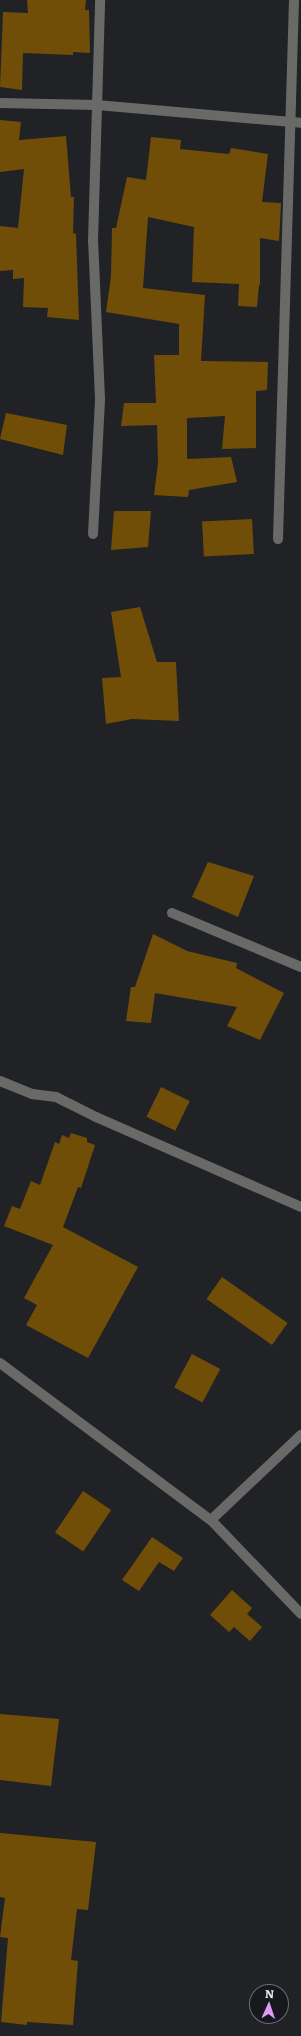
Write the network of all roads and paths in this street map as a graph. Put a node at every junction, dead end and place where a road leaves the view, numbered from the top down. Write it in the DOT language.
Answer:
graph roads {
  1 [pos="100,0"];
  2 [pos="294,0"];
  3 [pos="0,103"];
  4 [pos="97,105"];
  5 [pos="296,123"];
  6 [pos="93,534"];
  7 [pos="278,539"];
  8 [pos="172,913"];
  9 [pos="301,967"];
  10 [pos="0,1081"];
  11 [pos="301,1207"];
  12 [pos="0,1363"];
  13 [pos="301,1435"];
  14 [pos="211,1520"];
  15 [pos="301,1614"];
  1 -- 4 [label="street"];
  2 -- 5 [label="street"];
  3 -- 4 [label="street"];
  4 -- 5 [label="street"];
  4 -- 6 [label="street"];
  5 -- 7 [label="street"];
  8 -- 9 [label="street"];
  10 -- 11 [label="street"];
  12 -- 14 [label="street"];
  13 -- 14 [label="street"];
  14 -- 15 [label="street"];
}
